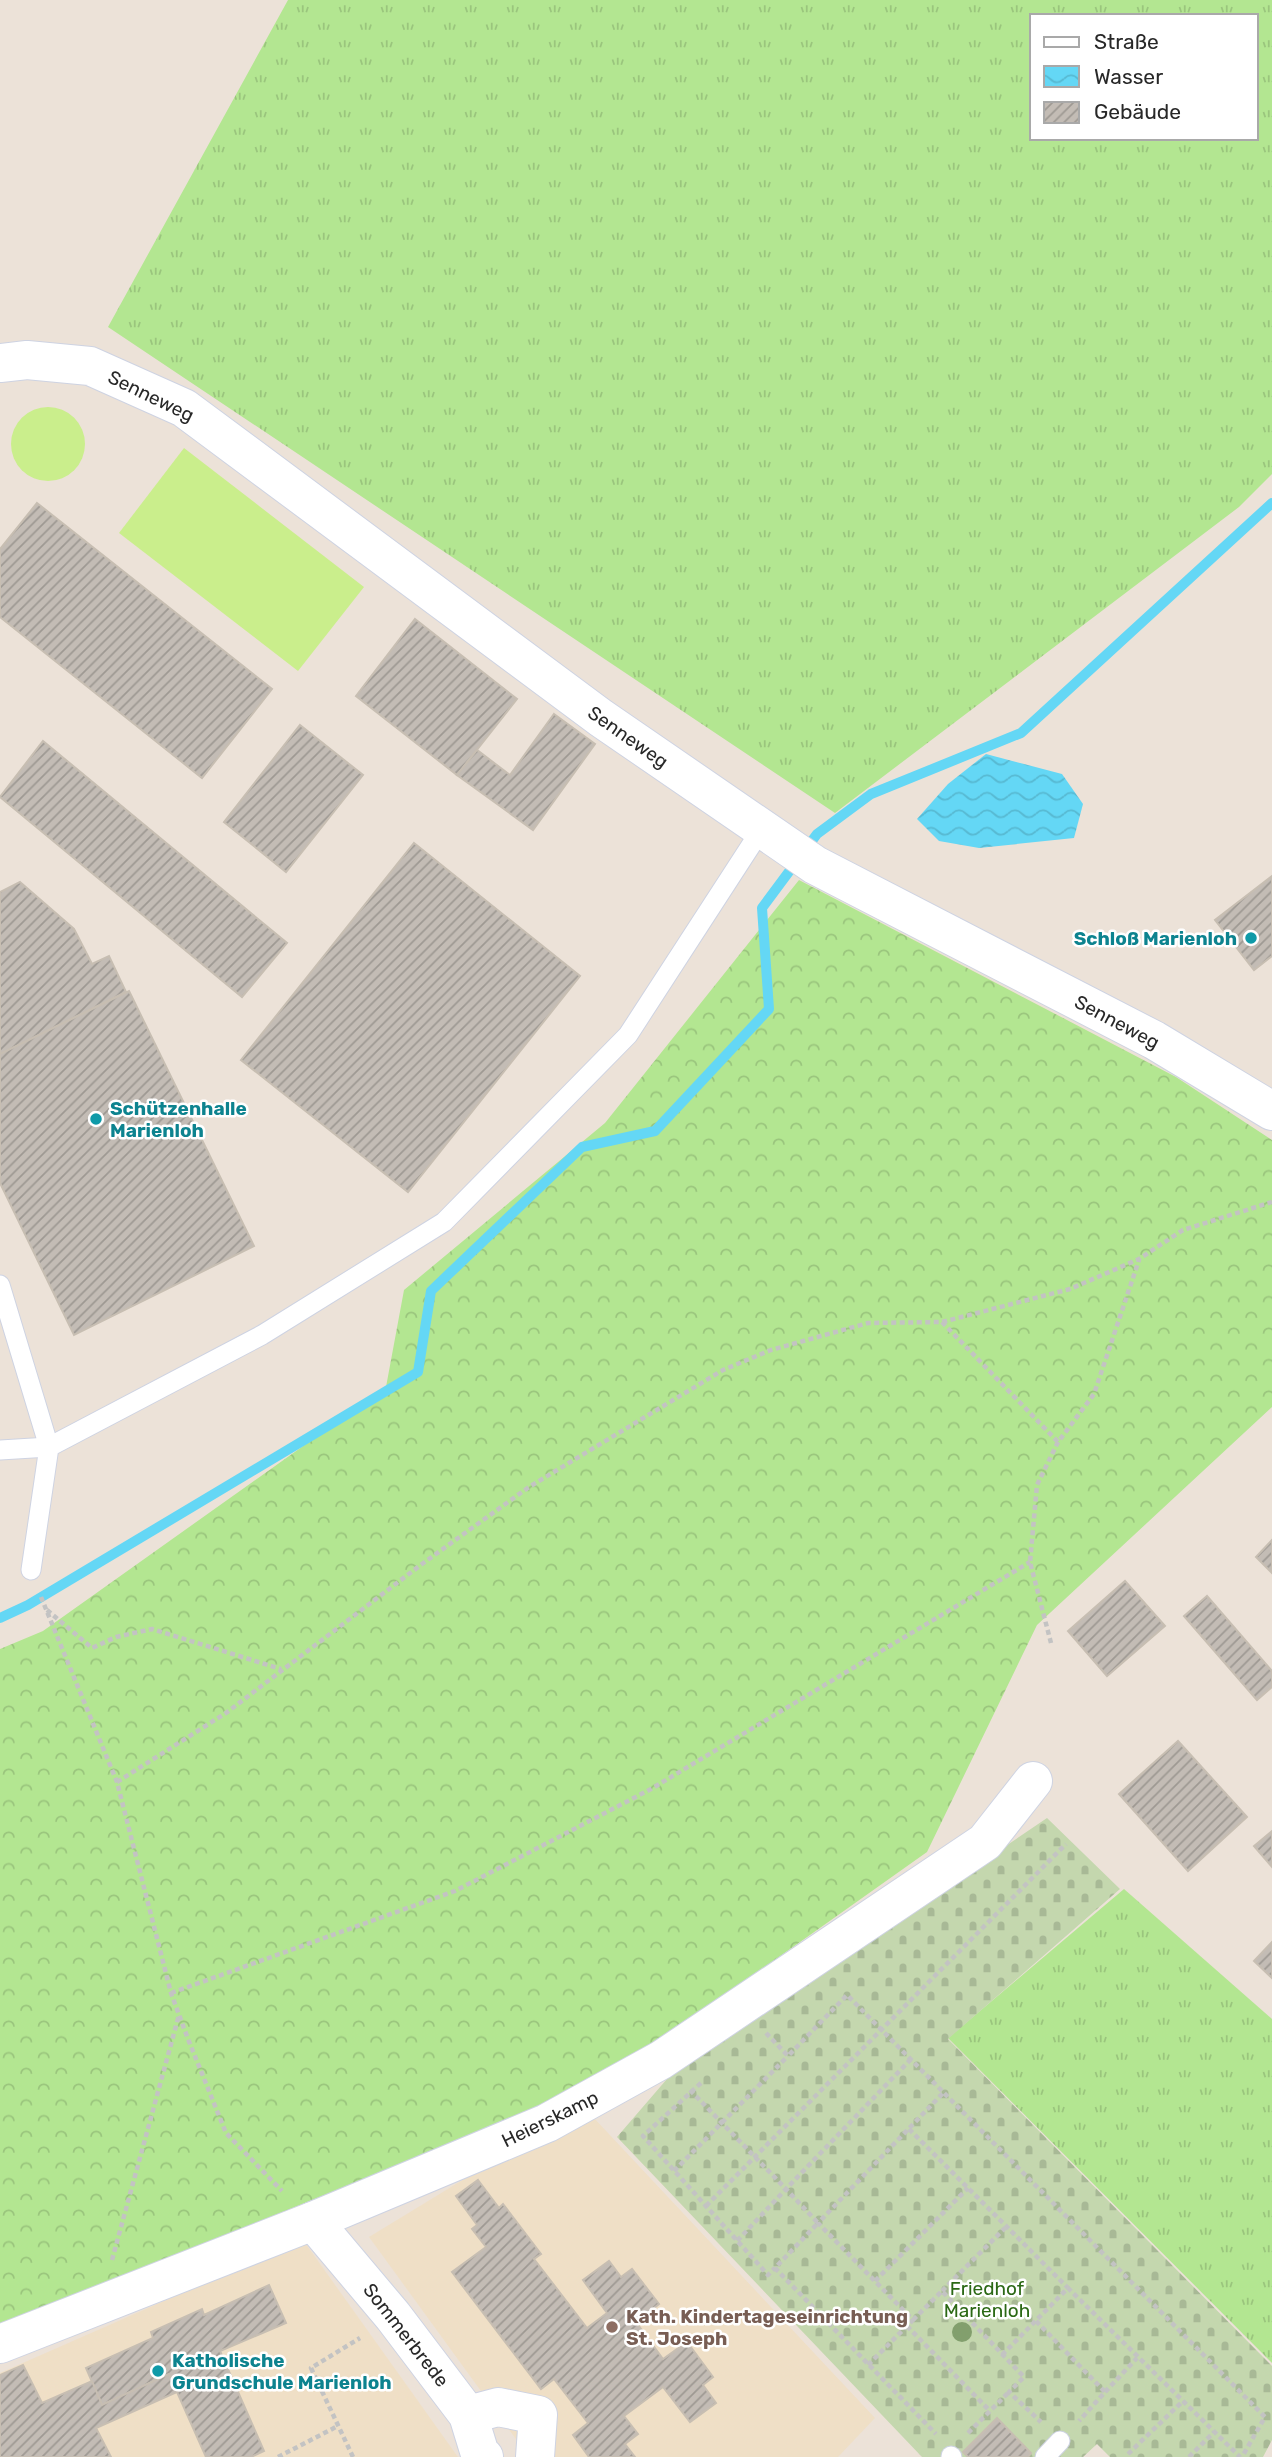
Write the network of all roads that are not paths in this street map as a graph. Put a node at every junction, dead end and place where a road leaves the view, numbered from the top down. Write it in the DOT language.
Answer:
graph roads {
  1 [pos="0,363"];
  2 [pos="772,837"];
  3 [pos="1272,1111"];
  4 [pos="0,1285"];
  5 [pos="49,1447"];
  6 [pos="0,1450"];
  7 [pos="31,1570"];
  8 [pos="1033,1781"];
  9 [pos="313,2221"];
  10 [pos="0,2344"];
  11 [pos="468,2415"];
  12 [pos="1060,2441"];
  13 [pos="484,2457"];
  14 [pos="535,2457"];
  15 [pos="1045,2457"];
  1 -- 2 [label="street, Senneweg"];
  2 -- 3 [label="street, Senneweg"];
  2 -- 5 [label="lane"];
  4 -- 5 [label="lane"];
  5 -- 6 [label="lane"];
  5 -- 7 [label="lane"];
  8 -- 9 [label="street, Heierskamp"];
  9 -- 10 [label="street, Heierskamp"];
  9 -- 11 [label="street, Sommerbrede"];
  11 -- 13 [label="street, Sommerbrede"];
  11 -- 14 [label="street"];
  12 -- 15 [label="lane"];
}
